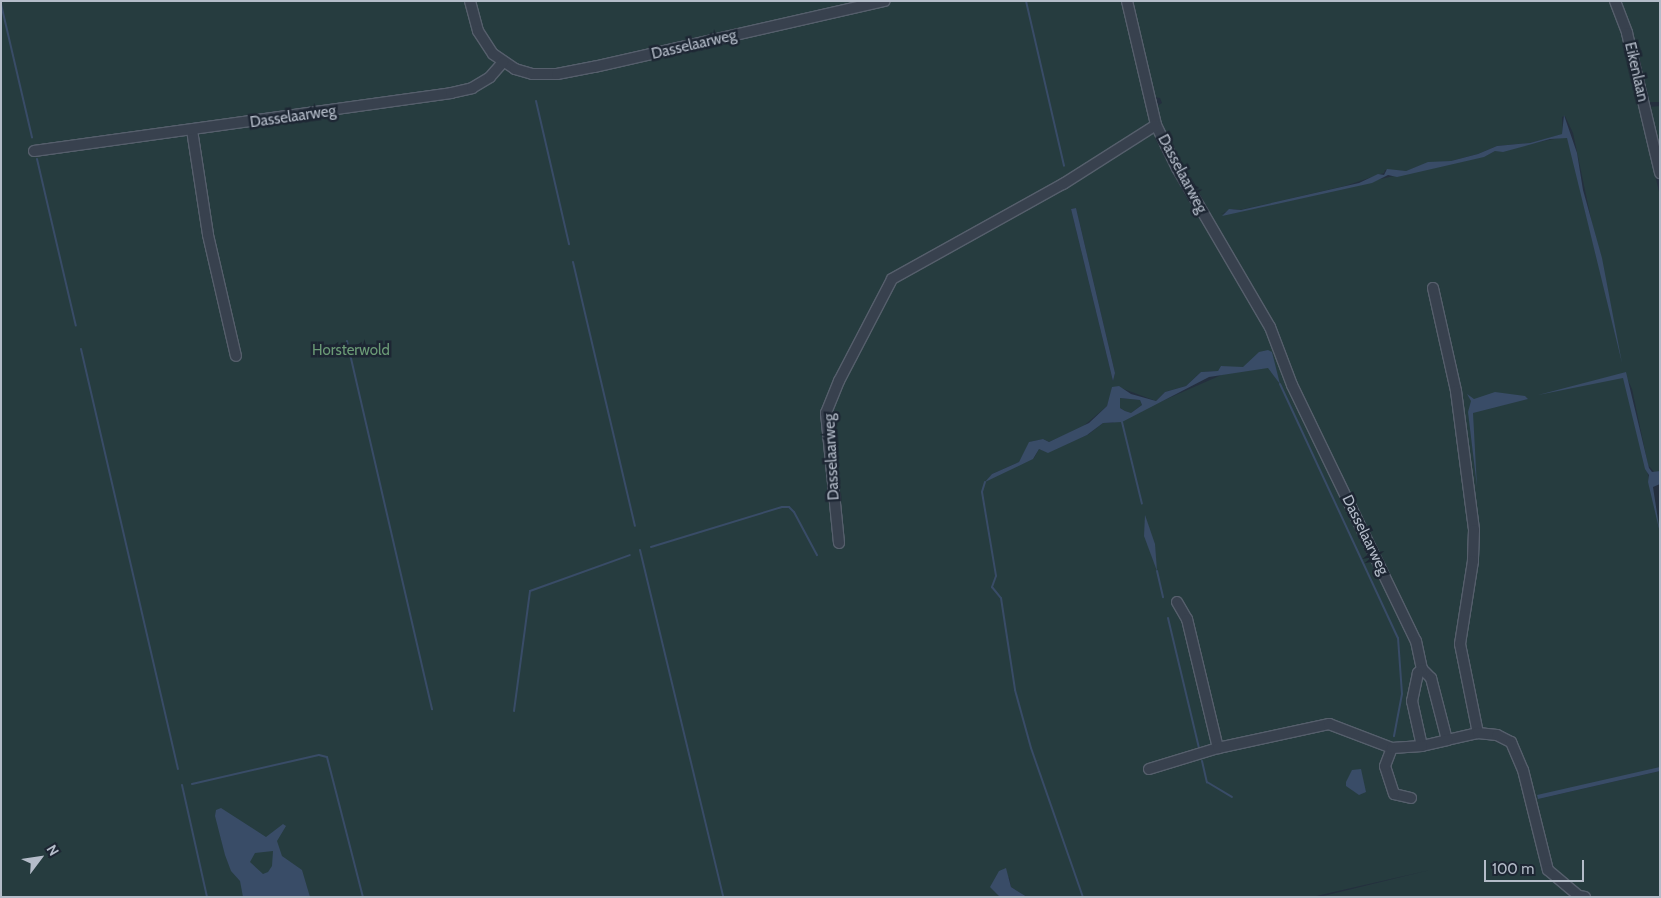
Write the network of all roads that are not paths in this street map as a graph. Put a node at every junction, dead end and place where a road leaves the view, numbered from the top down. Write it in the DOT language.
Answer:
graph roads {
  1 [pos="470,1"];
  2 [pos="885,1"];
  3 [pos="1127,1"];
  4 [pos="1615,1"];
  5 [pos="503,62"];
  6 [pos="1156,124"];
  7 [pos="192,130"];
  8 [pos="34,150"];
  9 [pos="1660,173"];
  10 [pos="1433,288"];
  11 [pos="236,356"];
  12 [pos="839,543"];
  13 [pos="1177,602"];
  14 [pos="1422,669"];
  15 [pos="1478,733"];
  16 [pos="1447,740"];
  17 [pos="1422,746"];
  18 [pos="1218,748"];
  19 [pos="1392,748"];
  20 [pos="1149,769"];
  21 [pos="1411,798"];
  22 [pos="1585,897"];
  1 -- 5 [label="street, Dasselaarweg"];
  2 -- 5 [label="street, Dasselaarweg"];
  3 -- 6 [label="street"];
  4 -- 9 [label="street, Eikenlaan"];
  5 -- 7 [label="street, Dasselaarweg"];
  6 -- 12 [label="street, Dasselaarweg"];
  6 -- 14 [label="street, Dasselaarweg"];
  7 -- 8 [label="street, Dasselaarweg"];
  7 -- 11 [label="street"];
  10 -- 15 [label="street"];
  13 -- 18 [label="street"];
  14 -- 16 [label="street"];
  14 -- 17 [label="street"];
  15 -- 16 [label="street"];
  15 -- 22 [label="street"];
  16 -- 17 [label="street"];
  17 -- 19 [label="street"];
  18 -- 19 [label="street"];
  18 -- 20 [label="street"];
  19 -- 21 [label="street"];
}
